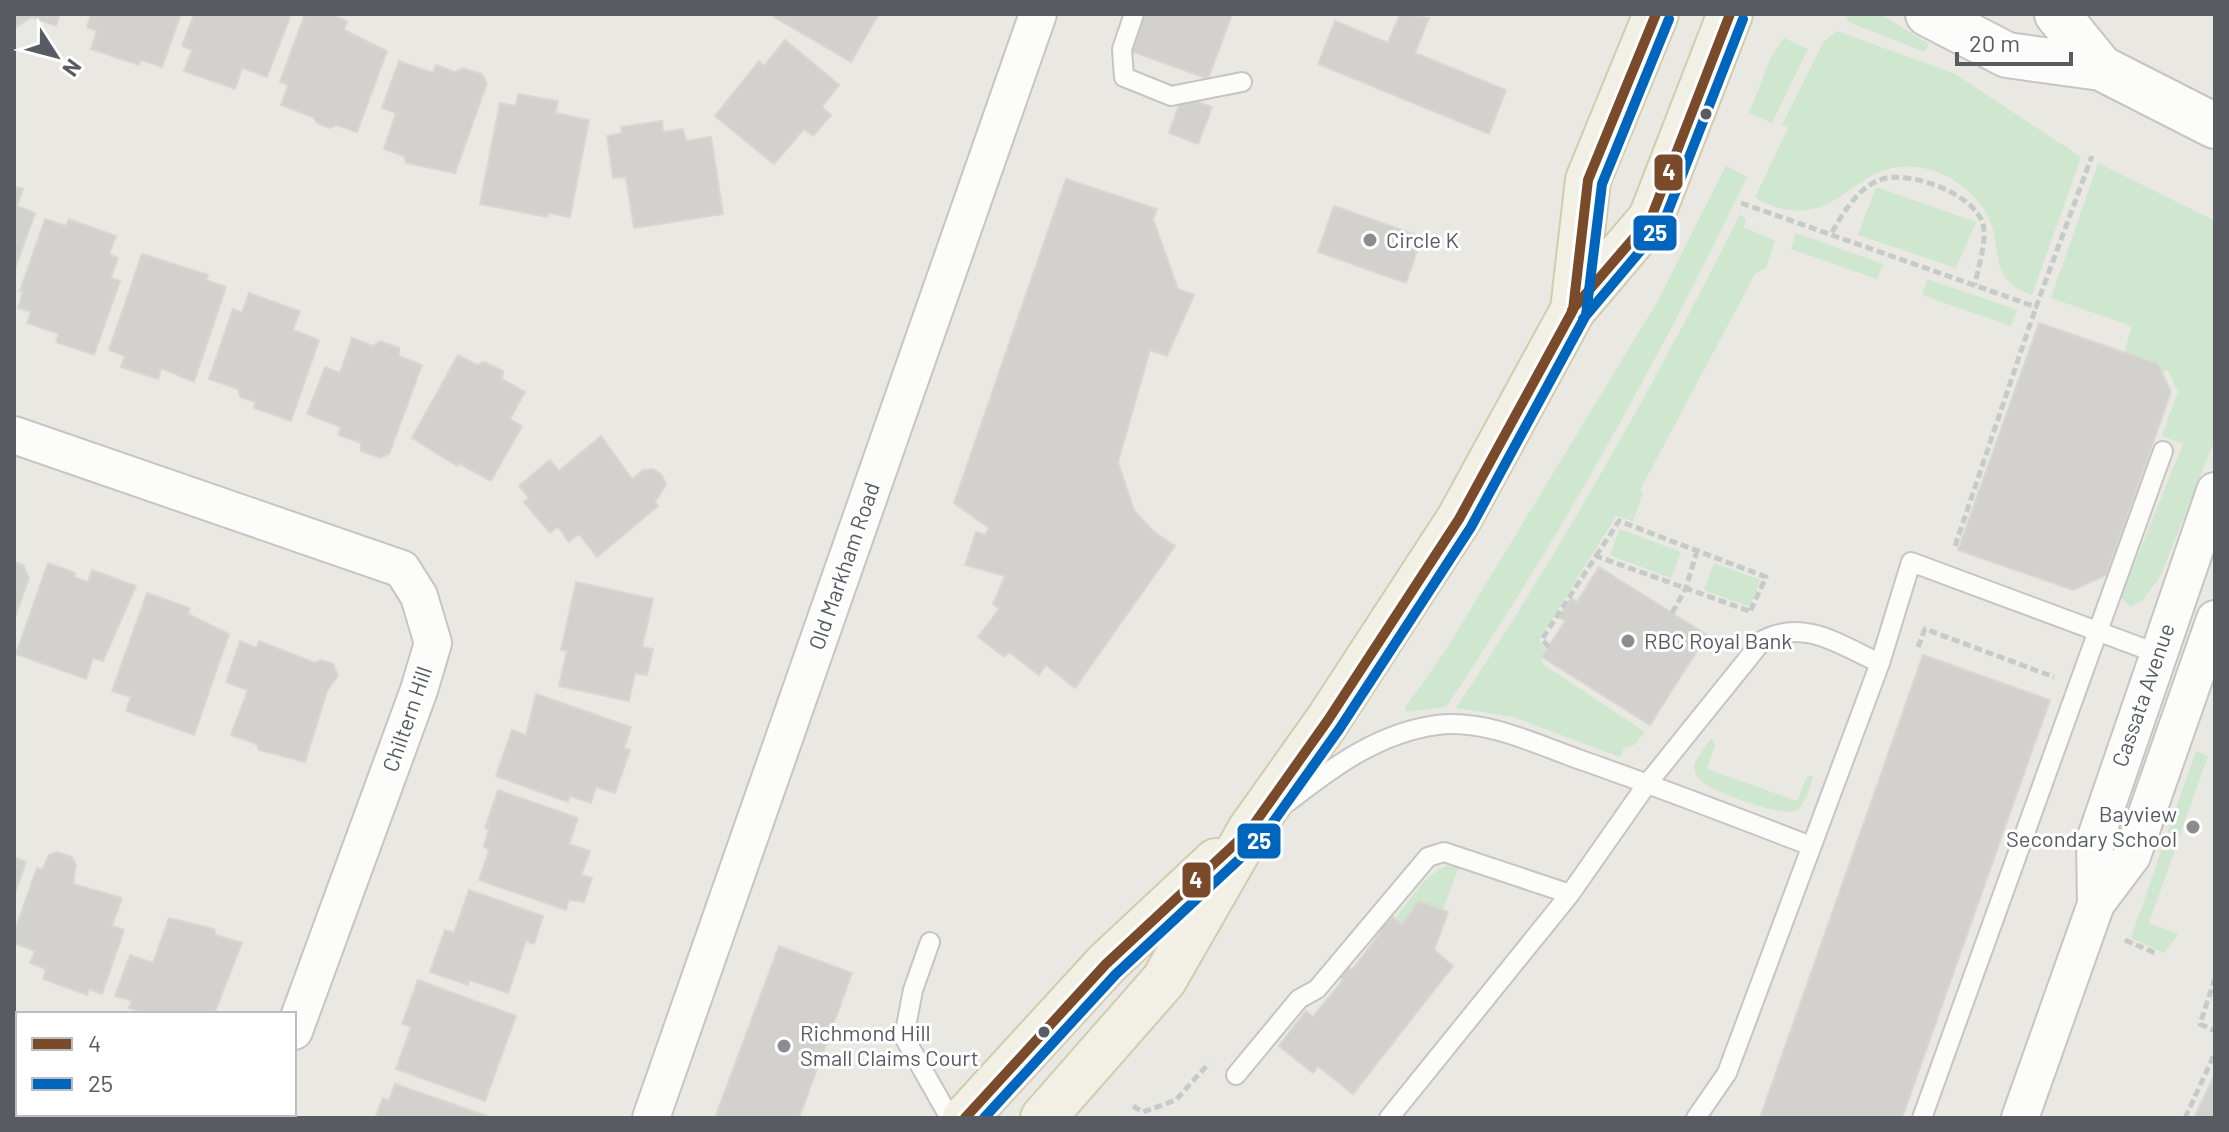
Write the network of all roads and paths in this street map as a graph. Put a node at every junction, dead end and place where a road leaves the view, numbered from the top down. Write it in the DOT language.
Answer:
graph roads {
  1 [pos="1038,14"];
  2 [pos="1134,14"];
  3 [pos="1656,14"];
  4 [pos="1730,14"];
  5 [pos="1928,14"];
  6 [pos="2057,14"];
  7 [pos="2101,68"];
  8 [pos="1242,82"];
  9 [pos="2215,126"];
  10 [pos="2092,156"];
  11 [pos="1741,203"];
  12 [pos="1832,232"];
  13 [pos="1975,285"];
  14 [pos="2036,307"];
  15 [pos="1573,310"];
  16 [pos="14,435"];
  17 [pos="2163,451"];
  18 [pos="2215,491"];
  19 [pos="1955,546"];
  20 [pos="1697,551"];
  21 [pos="1596,556"];
  22 [pos="1686,588"];
  23 [pos="1753,612"];
  24 [pos="1672,613"];
  25 [pos="1742,617"];
  26 [pos="2215,619"];
  27 [pos="2096,630"];
  28 [pos="1549,647"];
  29 [pos="2156,653"];
  30 [pos="1914,658"];
  31 [pos="1880,663"];
  32 [pos="2055,677"];
  33 [pos="1647,784"];
  34 [pos="1250,830"];
  35 [pos="1811,846"];
  36 [pos="1570,894"];
  37 [pos="2096,904"];
  38 [pos="2125,940"];
  39 [pos="930,942"];
  40 [pos="2155,953"];
  41 [pos="2215,978"];
  42 [pos="296,1026"];
  43 [pos="2215,1031"];
  44 [pos="1217,1053"];
  45 [pos="2215,1053"];
  46 [pos="1236,1075"];
  47 [pos="1133,1106"];
  48 [pos="651,1118"];
  49 [pos="950,1118"];
  50 [pos="965,1118"];
  51 [pos="1043,1118"];
  52 [pos="1389,1118"];
  53 [pos="1696,1118"];
  54 [pos="1922,1118"];
  55 [pos="2020,1118"];
  56 [pos="2185,1118"];
  1 -- 48 [label="street, Old Markham Road"];
  2 -- 8 [label="lane"];
  3 -- 15 [label="main road"];
  4 -- 15 [label="main road"];
  5 -- 7 [label="main road"];
  6 -- 7 [label="main road"];
  7 -- 9 [label="main road"];
  10 -- 14 [label="path"];
  11 -- 12 [label="path"];
  12 -- 13 [label="path"];
  12 -- 13 [label="path"];
  13 -- 14 [label="path"];
  14 -- 19 [label="path"];
  15 -- 34 [label="main road"];
  16 -- 42 [label="street, Chiltern Hill"];
  17 -- 27 [label="lane"];
  18 -- 29 [label="street, Cassata Avenue"];
  20 -- 21 [label="path"];
  20 -- 22 [label="path"];
  20 -- 23 [label="path"];
  21 -- 22 [label="path"];
  21 -- 28 [label="path"];
  22 -- 23 [label="path"];
  22 -- 24 [label="path"];
  23 -- 25 [label="path"];
  26 -- 37 [label="street, Cassata Avenue"];
  27 -- 29 [label="lane"];
  27 -- 31 [label="lane"];
  27 -- 54 [label="lane"];
  29 -- 37 [label="street, Cassata Avenue"];
  30 -- 32 [label="path"];
  31 -- 33 [label="lane"];
  31 -- 35 [label="lane"];
  33 -- 34 [label="lane"];
  33 -- 35 [label="lane"];
  33 -- 36 [label="lane"];
  34 -- 50 [label="main road"];
  34 -- 51 [label="main road"];
  35 -- 53 [label="lane"];
  36 -- 46 [label="lane"];
  36 -- 52 [label="lane"];
  37 -- 55 [label="street, Cassata Avenue"];
  38 -- 40 [label="path"];
  39 -- 49 [label="lane"];
  41 -- 43 [label="path"];
  44 -- 47 [label="path"];
  45 -- 56 [label="path"];
}
